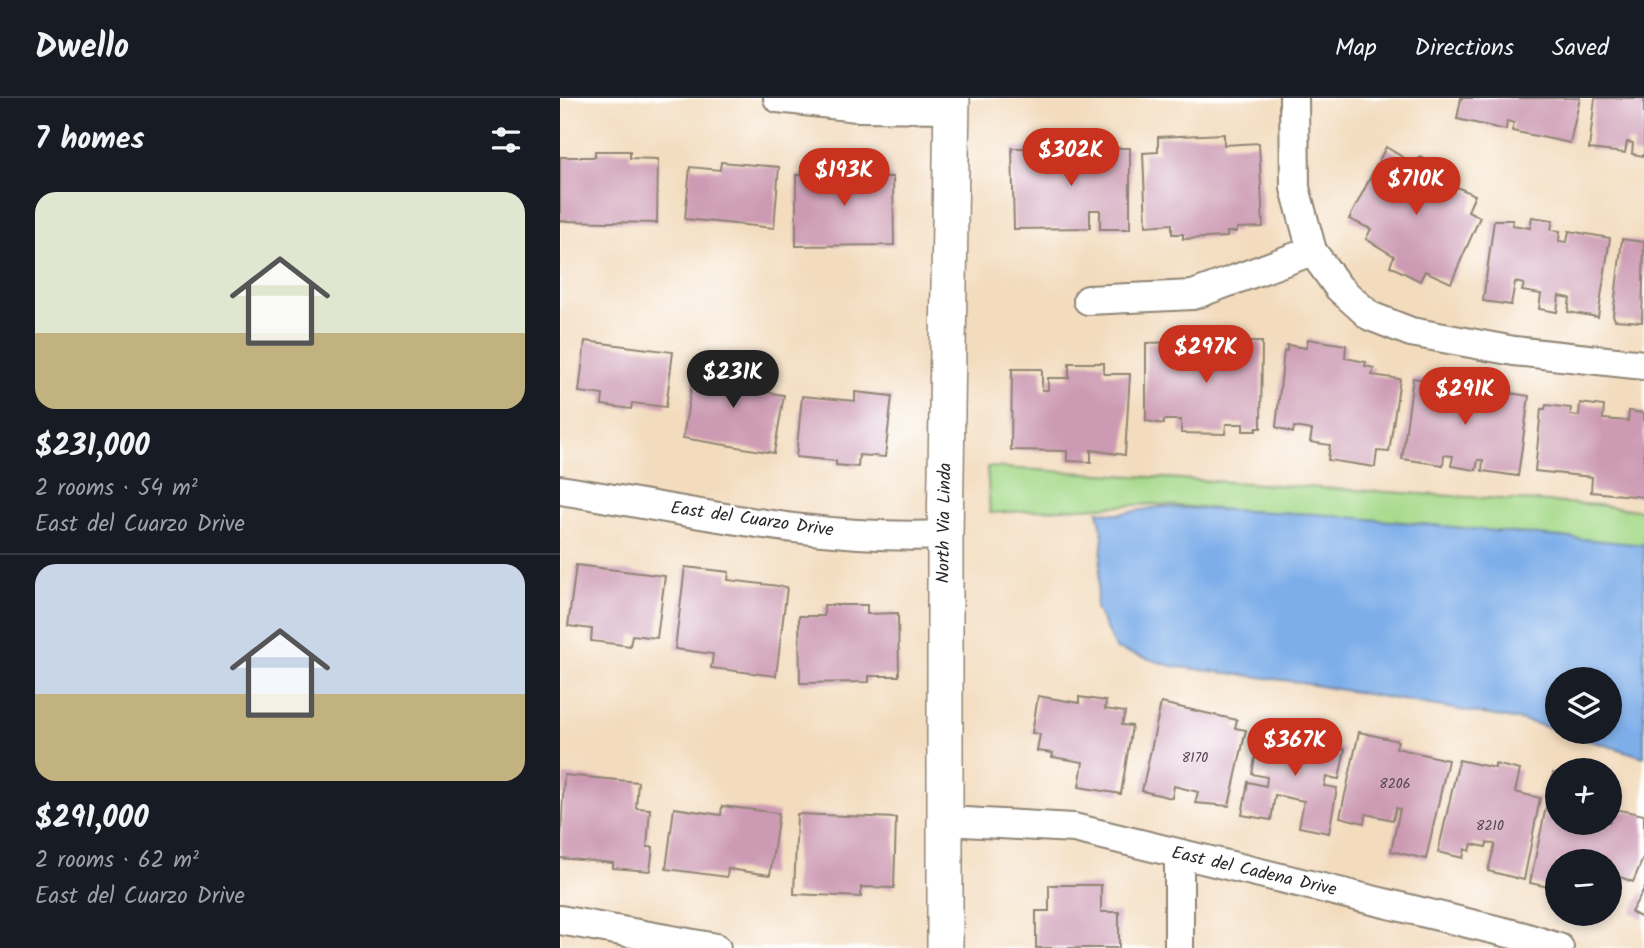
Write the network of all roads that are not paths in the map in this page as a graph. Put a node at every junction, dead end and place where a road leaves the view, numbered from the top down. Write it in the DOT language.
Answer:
graph roads {
  1 [pos="778,98"];
  2 [pos="1294,98"];
  3 [pos="952,103"];
  4 [pos="1312,251"];
  5 [pos="1088,300"];
  6 [pos="1644,365"];
  7 [pos="560,491"];
  8 [pos="945,535"];
  9 [pos="946,821"];
  10 [pos="1178,854"];
  11 [pos="560,919"];
  12 [pos="716,948"];
  13 [pos="945,948"];
  14 [pos="1179,948"];
  15 [pos="1559,948"];
  1 -- 3 [label="street"];
  2 -- 4 [label="street"];
  3 -- 8 [label="street, North Via Linda"];
  4 -- 5 [label="street"];
  4 -- 6 [label="street"];
  7 -- 8 [label="street, East del Cuarzo Drive"];
  8 -- 9 [label="street, North Via Linda"];
  9 -- 10 [label="street, East del Cadena Drive"];
  9 -- 13 [label="street, North Via Linda"];
  10 -- 14 [label="street"];
  10 -- 15 [label="street, East del Cadena Drive"];
  11 -- 12 [label="street"];
}
